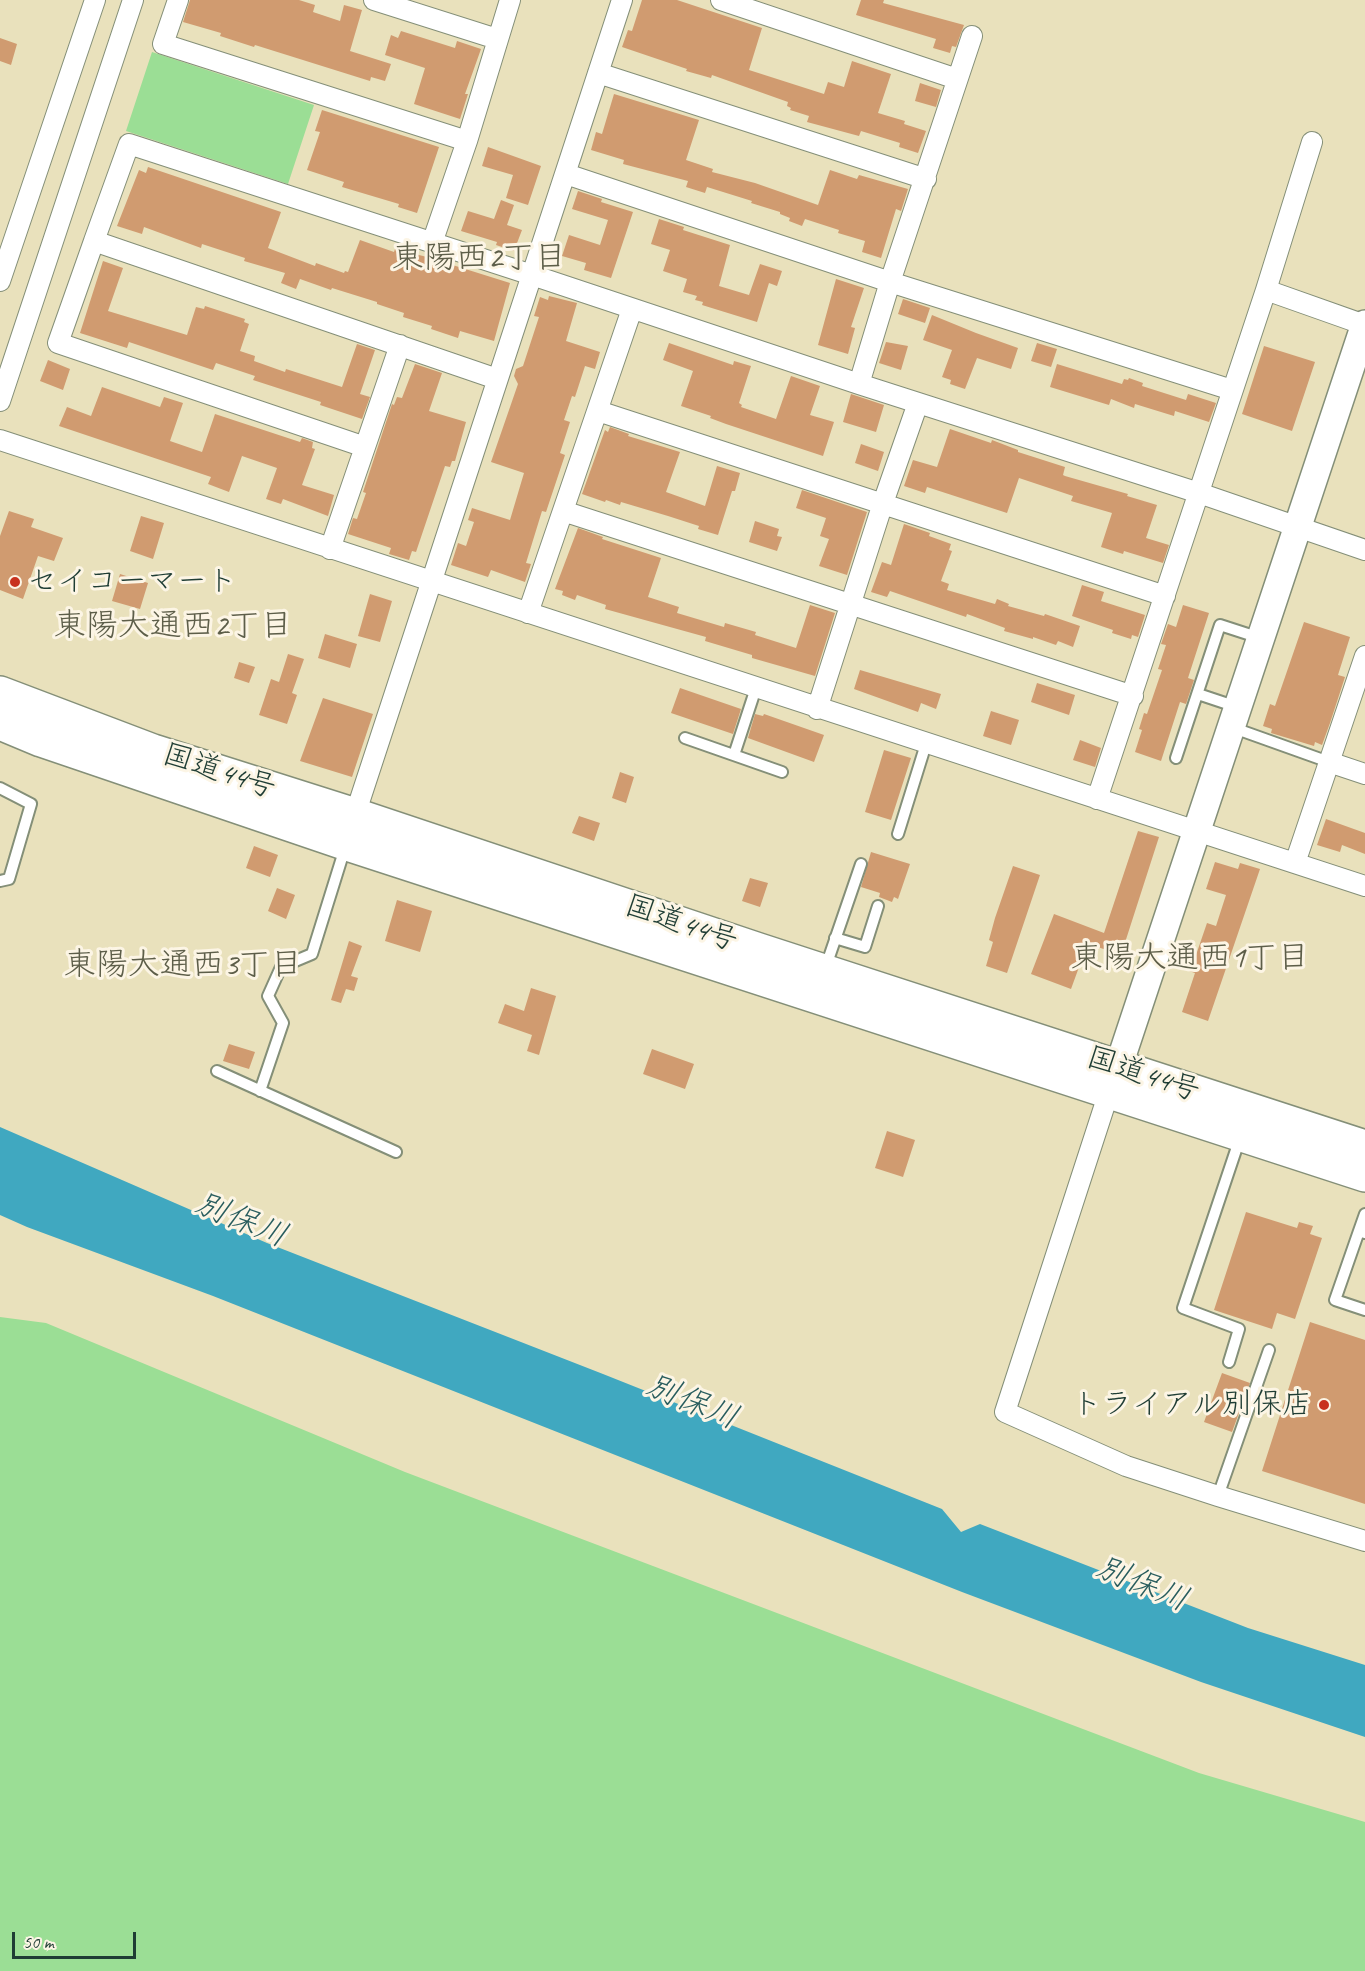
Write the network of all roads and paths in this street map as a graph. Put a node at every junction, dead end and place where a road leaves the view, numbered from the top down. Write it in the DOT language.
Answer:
graph roads {
  1 [pos="94,0"];
  2 [pos="133,0"];
  3 [pos="178,0"];
  4 [pos="374,0"];
  5 [pos="510,0"];
  6 [pos="622,0"];
  7 [pos="721,0"];
  8 [pos="972,36"];
  9 [pos="497,39"];
  10 [pos="598,73"];
  11 [pos="957,79"];
  12 [pos="466,141"];
  13 [pos="1312,142"];
  14 [pos="566,174"];
  15 [pos="926,179"];
  16 [pos="94,242"];
  17 [pos="432,243"];
  18 [pos="2,270"];
  19 [pos="532,275"];
  20 [pos="891,282"];
  21 [pos="1266,290"];
  22 [pos="632,309"];
  23 [pos="1365,325"];
  24 [pos="400,345"];
  25 [pos="497,379"];
  26 [pos="859,384"];
  27 [pos="1232,390"];
  28 [pos="0,401"];
  29 [pos="918,403"];
  30 [pos="598,411"];
  31 [pos="0,440"];
  32 [pos="364,447"];
  33 [pos="1199,493"];
  34 [pos="883,503"];
  35 [pos="563,511"];
  36 [pos="1296,527"];
  37 [pos="330,549"];
  38 [pos="1365,550"];
  39 [pos="431,582"];
  40 [pos="1165,596"];
  41 [pos="852,603"];
  42 [pos="528,613"];
  43 [pos="1260,638"];
  44 [pos="1364,659"];
  45 [pos="756,688"];
  46 [pos="0,693"];
  47 [pos="1198,694"];
  48 [pos="1133,696"];
  49 [pos="817,709"];
  50 [pos="1234,717"];
  51 [pos="0,723"];
  52 [pos="685,738"];
  53 [pos="926,744"];
  54 [pos="734,755"];
  55 [pos="1176,758"];
  56 [pos="1329,762"];
  57 [pos="782,772"];
  58 [pos="1365,774"];
  59 [pos="0,788"];
  60 [pos="1097,799"];
  61 [pos="351,829"];
  62 [pos="1197,831"];
  63 [pos="898,834"];
  64 [pos="1295,863"];
  65 [pos="861,864"];
  66 [pos="0,881"];
  67 [pos="1365,886"];
  68 [pos="878,906"];
  69 [pos="835,938"];
  70 [pos="824,971"];
  71 [pos="217,1071"];
  72 [pos="1114,1079"];
  73 [pos="260,1091"];
  74 [pos="1245,1122"];
  75 [pos="1365,1147"];
  76 [pos="396,1152"];
  77 [pos="1365,1175"];
  78 [pos="1365,1214"];
  79 [pos="1362,1232"];
  80 [pos="1365,1310"];
  81 [pos="1269,1350"];
  82 [pos="1230,1362"];
  83 [pos="1218,1496"];
  84 [pos="1365,1541"];
  1 -- 18 [label="street"];
  2 -- 28 [label="street"];
  3 -- 12 [label="street"];
  4 -- 9 [label="street"];
  5 -- 9 [label="street"];
  6 -- 10 [label="street"];
  7 -- 11 [label="street"];
  8 -- 11 [label="street"];
  9 -- 12 [label="street"];
  10 -- 14 [label="street"];
  10 -- 15 [label="street"];
  11 -- 15 [label="street"];
  12 -- 17 [label="street"];
  13 -- 21 [label="street"];
  14 -- 19 [label="street"];
  14 -- 20 [label="street"];
  15 -- 20 [label="street"];
  16 -- 17 [label="street"];
  16 -- 24 [label="street"];
  16 -- 32 [label="street"];
  17 -- 19 [label="street"];
  19 -- 22 [label="street"];
  19 -- 25 [label="street"];
  20 -- 26 [label="street"];
  20 -- 27 [label="street"];
  21 -- 23 [label="street"];
  21 -- 27 [label="street"];
  22 -- 26 [label="street"];
  22 -- 30 [label="street"];
  23 -- 36 [label="street"];
  24 -- 25 [label="street"];
  24 -- 32 [label="street"];
  25 -- 39 [label="street"];
  26 -- 29 [label="street"];
  27 -- 33 [label="street"];
  29 -- 33 [label="street"];
  29 -- 34 [label="street"];
  30 -- 34 [label="street"];
  30 -- 35 [label="street"];
  31 -- 37 [label="street"];
  32 -- 37 [label="street"];
  33 -- 36 [label="street"];
  33 -- 40 [label="street"];
  34 -- 40 [label="street"];
  34 -- 41 [label="street"];
  35 -- 41 [label="street"];
  35 -- 42 [label="street"];
  36 -- 38 [label="street"];
  36 -- 43 [label="street"];
  37 -- 39 [label="street"];
  39 -- 42 [label="street"];
  39 -- 61 [label="street"];
  40 -- 48 [label="street"];
  41 -- 48 [label="street"];
  41 -- 49 [label="street"];
  42 -- 45 [label="street"];
  43 -- 47 [label="lane"];
  43 -- 50 [label="street"];
  44 -- 56 [label="street"];
  45 -- 49 [label="street"];
  45 -- 54 [label="lane"];
  46 -- 61 [label="highway, 国道44号"];
  47 -- 50 [label="lane"];
  47 -- 55 [label="lane"];
  48 -- 60 [label="street"];
  49 -- 53 [label="street"];
  50 -- 56 [label="lane"];
  50 -- 62 [label="street"];
  51 -- 61 [label="highway, 国道44号"];
  52 -- 54 [label="lane"];
  53 -- 60 [label="street"];
  53 -- 63 [label="lane"];
  54 -- 57 [label="lane"];
  56 -- 58 [label="street"];
  56 -- 64 [label="street"];
  59 -- 66 [label="lane"];
  60 -- 62 [label="street"];
  61 -- 70 [label="highway, 国道44号"];
  61 -- 72 [label="highway, 国道44号"];
  61 -- 73 [label="lane"];
  62 -- 64 [label="street"];
  62 -- 72 [label="street"];
  64 -- 67 [label="street"];
  65 -- 69 [label="lane"];
  68 -- 69 [label="lane"];
  69 -- 70 [label="lane"];
  70 -- 72 [label="highway, 国道44号"];
  71 -- 73 [label="lane"];
  72 -- 74 [label="highway, 国道44号"];
  72 -- 83 [label="street"];
  73 -- 76 [label="lane"];
  74 -- 75 [label="highway, 国道44号"];
  74 -- 77 [label="highway, 国道44号"];
  74 -- 82 [label="lane"];
  78 -- 79 [label="lane"];
  79 -- 80 [label="lane"];
  81 -- 83 [label="lane"];
  83 -- 84 [label="street"];
}
